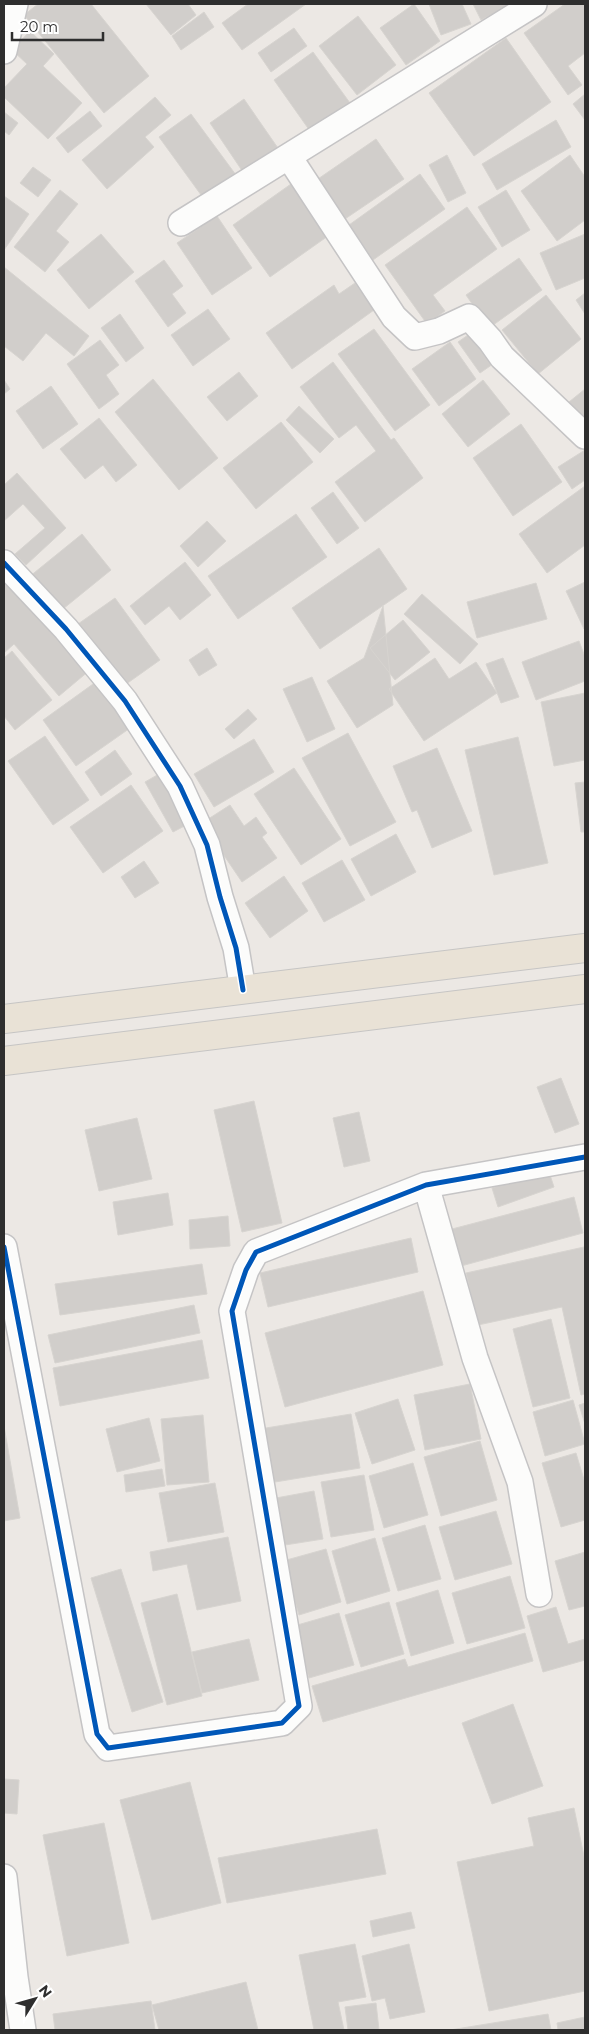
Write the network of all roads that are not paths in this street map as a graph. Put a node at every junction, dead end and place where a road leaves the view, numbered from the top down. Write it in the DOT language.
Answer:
graph roads {
  1 [pos="15,4"];
  2 [pos="534,4"];
  3 [pos="4,51"];
  4 [pos="289,157"];
  5 [pos="181,223"];
  6 [pos="585,436"];
  7 [pos="4,563"];
  8 [pos="585,948"];
  9 [pos="585,989"];
  10 [pos="243,990"];
  11 [pos="4,1019"];
  12 [pos="4,1061"];
  13 [pos="585,1157"];
  14 [pos="426,1185"];
  15 [pos="4,1259"];
  16 [pos="539,1594"];
  17 [pos="4,1877"];
  18 [pos="23,2030"];
  1 -- 3 [label="street"];
  2 -- 4 [label="street"];
  4 -- 5 [label="street"];
  4 -- 6 [label="street"];
  7 -- 10 [label="street"];
  8 -- 10 [label="highway"];
  9 -- 12 [label="highway"];
  10 -- 11 [label="highway"];
  13 -- 14 [label="street"];
  14 -- 15 [label="street"];
  14 -- 16 [label="street"];
  17 -- 18 [label="street"];
}
